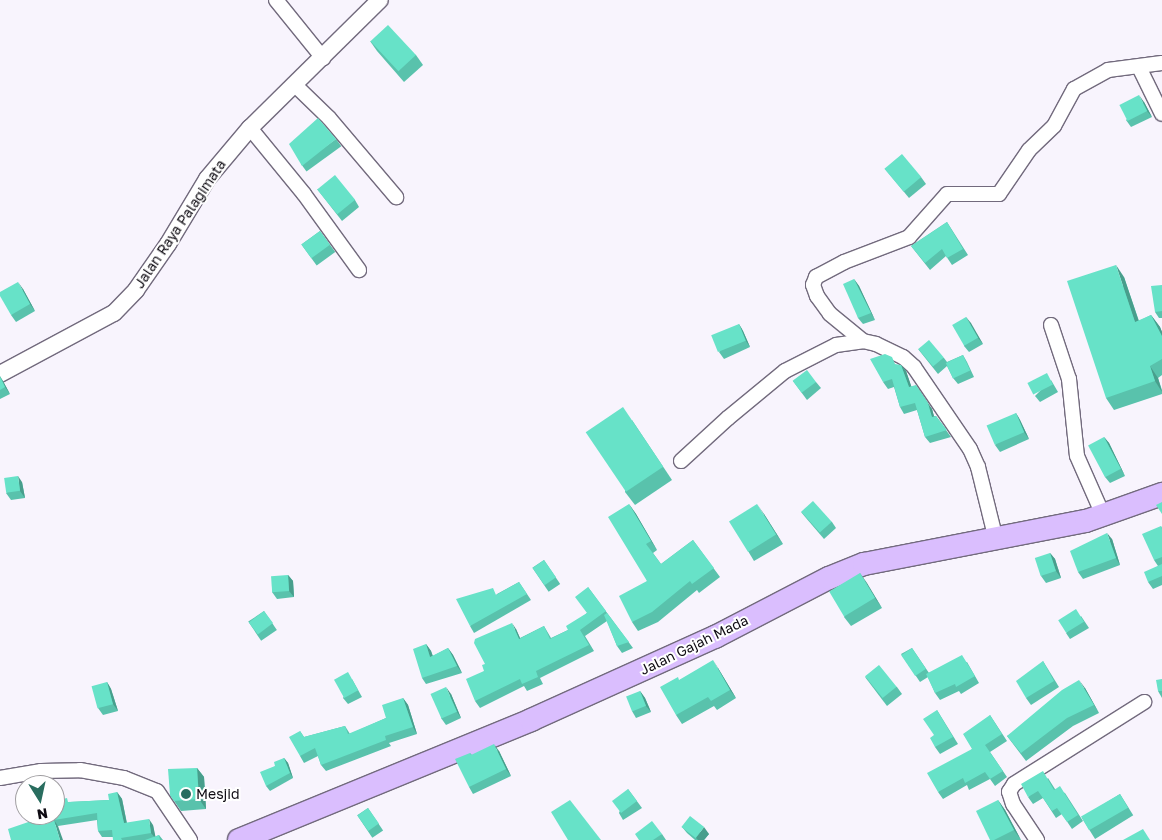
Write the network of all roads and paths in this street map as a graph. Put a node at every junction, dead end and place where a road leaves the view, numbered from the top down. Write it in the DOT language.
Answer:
graph roads {
  1 [pos="276,0"];
  2 [pos="380,0"];
  3 [pos="323,58"];
  4 [pos="1162,63"];
  5 [pos="1139,67"];
  6 [pos="296,86"];
  7 [pos="1162,114"];
  8 [pos="250,128"];
  9 [pos="396,197"];
  10 [pos="359,270"];
  11 [pos="1051,325"];
  12 [pos="863,341"];
  13 [pos="0,374"];
  14 [pos="681,461"];
  15 [pos="1162,494"];
  16 [pos="1103,515"];
  17 [pos="996,540"];
  18 [pos="1144,702"];
  19 [pos="0,778"];
  20 [pos="190,840"];
  21 [pos="239,840"];
  22 [pos="1036,840"];
  1 -- 3 [label="street"];
  2 -- 3 [label="street, Jalan Raya Palagimata"];
  3 -- 6 [label="street, Jalan Raya Palagimata"];
  4 -- 5 [label="street"];
  5 -- 7 [label="street"];
  5 -- 12 [label="street"];
  6 -- 8 [label="street, Jalan Raya Palagimata"];
  6 -- 9 [label="street"];
  8 -- 10 [label="street"];
  8 -- 13 [label="street, Jalan Raya Palagimata"];
  11 -- 16 [label="street"];
  12 -- 14 [label="street"];
  12 -- 17 [label="street"];
  15 -- 16 [label="highway, Jalan Gajah Mada"];
  16 -- 17 [label="highway, Jalan Gajah Mada"];
  17 -- 21 [label="highway, Jalan Gajah Mada"];
  18 -- 22 [label="street"];
  19 -- 20 [label="street"];
}
